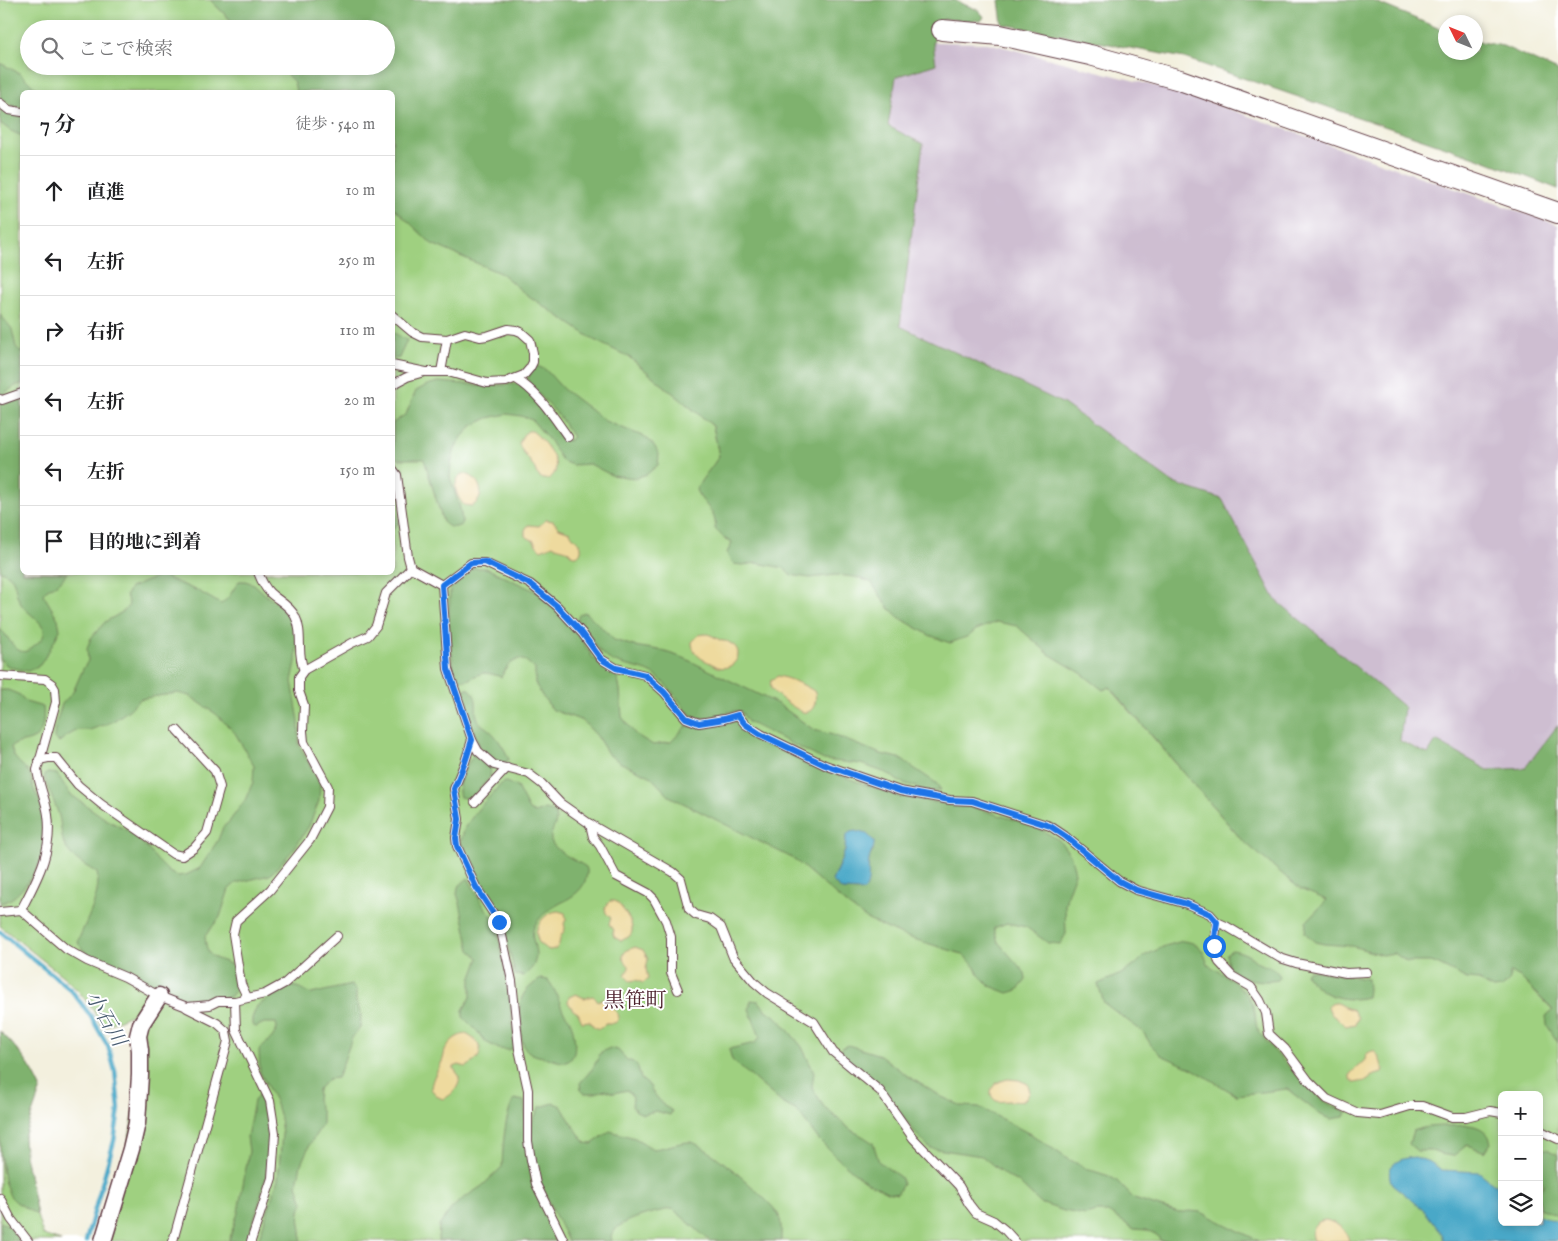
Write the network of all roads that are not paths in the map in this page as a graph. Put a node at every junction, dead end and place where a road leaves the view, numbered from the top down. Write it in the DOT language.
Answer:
graph roads {
  1 [pos="942,30"];
  2 [pos="0,103"];
  3 [pos="20,112"];
  4 [pos="1558,213"];
  5 [pos="395,318"];
  6 [pos="447,339"];
  7 [pos="395,366"];
  8 [pos="426,372"];
  9 [pos="441,372"];
  10 [pos="516,379"];
  11 [pos="395,383"];
  12 [pos="20,394"];
  13 [pos="0,399"];
  14 [pos="568,437"];
  15 [pos="395,472"];
  16 [pos="411,568"];
  17 [pos="259,575"];
  18 [pos="442,585"];
  19 [pos="304,670"];
  20 [pos="0,676"];
  21 [pos="177,730"];
  22 [pos="472,740"];
  23 [pos="39,760"];
  24 [pos="507,768"];
  25 [pos="475,802"];
  26 [pos="590,824"];
  27 [pos="21,910"];
  28 [pos="0,912"];
  29 [pos="1217,922"];
  30 [pos="337,936"];
  31 [pos="1367,972"];
  32 [pos="678,990"];
  33 [pos="159,996"];
  34 [pos="247,997"];
  35 [pos="235,1001"];
  36 [pos="187,1007"];
  37 [pos="1498,1112"];
  38 [pos="1543,1132"];
  39 [pos="1558,1139"];
  40 [pos="0,1198"];
  41 [pos="28,1241"];
  42 [pos="103,1241"];
  43 [pos="173,1241"];
  44 [pos="251,1241"];
  45 [pos="564,1241"];
  46 [pos="1015,1241"];
  1 -- 4 [label="street"];
  2 -- 3 [label="lane"];
  5 -- 6 [label="lane"];
  6 -- 9 [label="lane"];
  6 -- 10 [label="lane"];
  7 -- 8 [label="lane"];
  8 -- 9 [label="lane"];
  8 -- 11 [label="lane"];
  9 -- 10 [label="lane"];
  10 -- 14 [label="lane"];
  12 -- 13 [label="lane"];
  15 -- 16 [label="lane"];
  16 -- 18 [label="lane"];
  16 -- 19 [label="lane"];
  17 -- 19 [label="lane"];
  18 -- 22 [label="lane"];
  18 -- 29 [label="lane"];
  19 -- 34 [label="lane"];
  20 -- 23 [label="lane"];
  21 -- 23 [label="lane"];
  22 -- 24 [label="lane"];
  22 -- 45 [label="lane"];
  23 -- 27 [label="lane"];
  24 -- 25 [label="lane"];
  24 -- 26 [label="lane"];
  26 -- 32 [label="lane"];
  26 -- 46 [label="lane"];
  27 -- 28 [label="lane"];
  27 -- 33 [label="lane"];
  29 -- 31 [label="lane"];
  29 -- 37 [label="lane"];
  30 -- 34 [label="lane"];
  33 -- 36 [label="lane"];
  33 -- 42 [label="street"];
  34 -- 35 [label="lane"];
  35 -- 36 [label="lane"];
  35 -- 44 [label="lane"];
  36 -- 43 [label="lane"];
  38 -- 39 [label="lane"];
  40 -- 41 [label="lane"];
}
